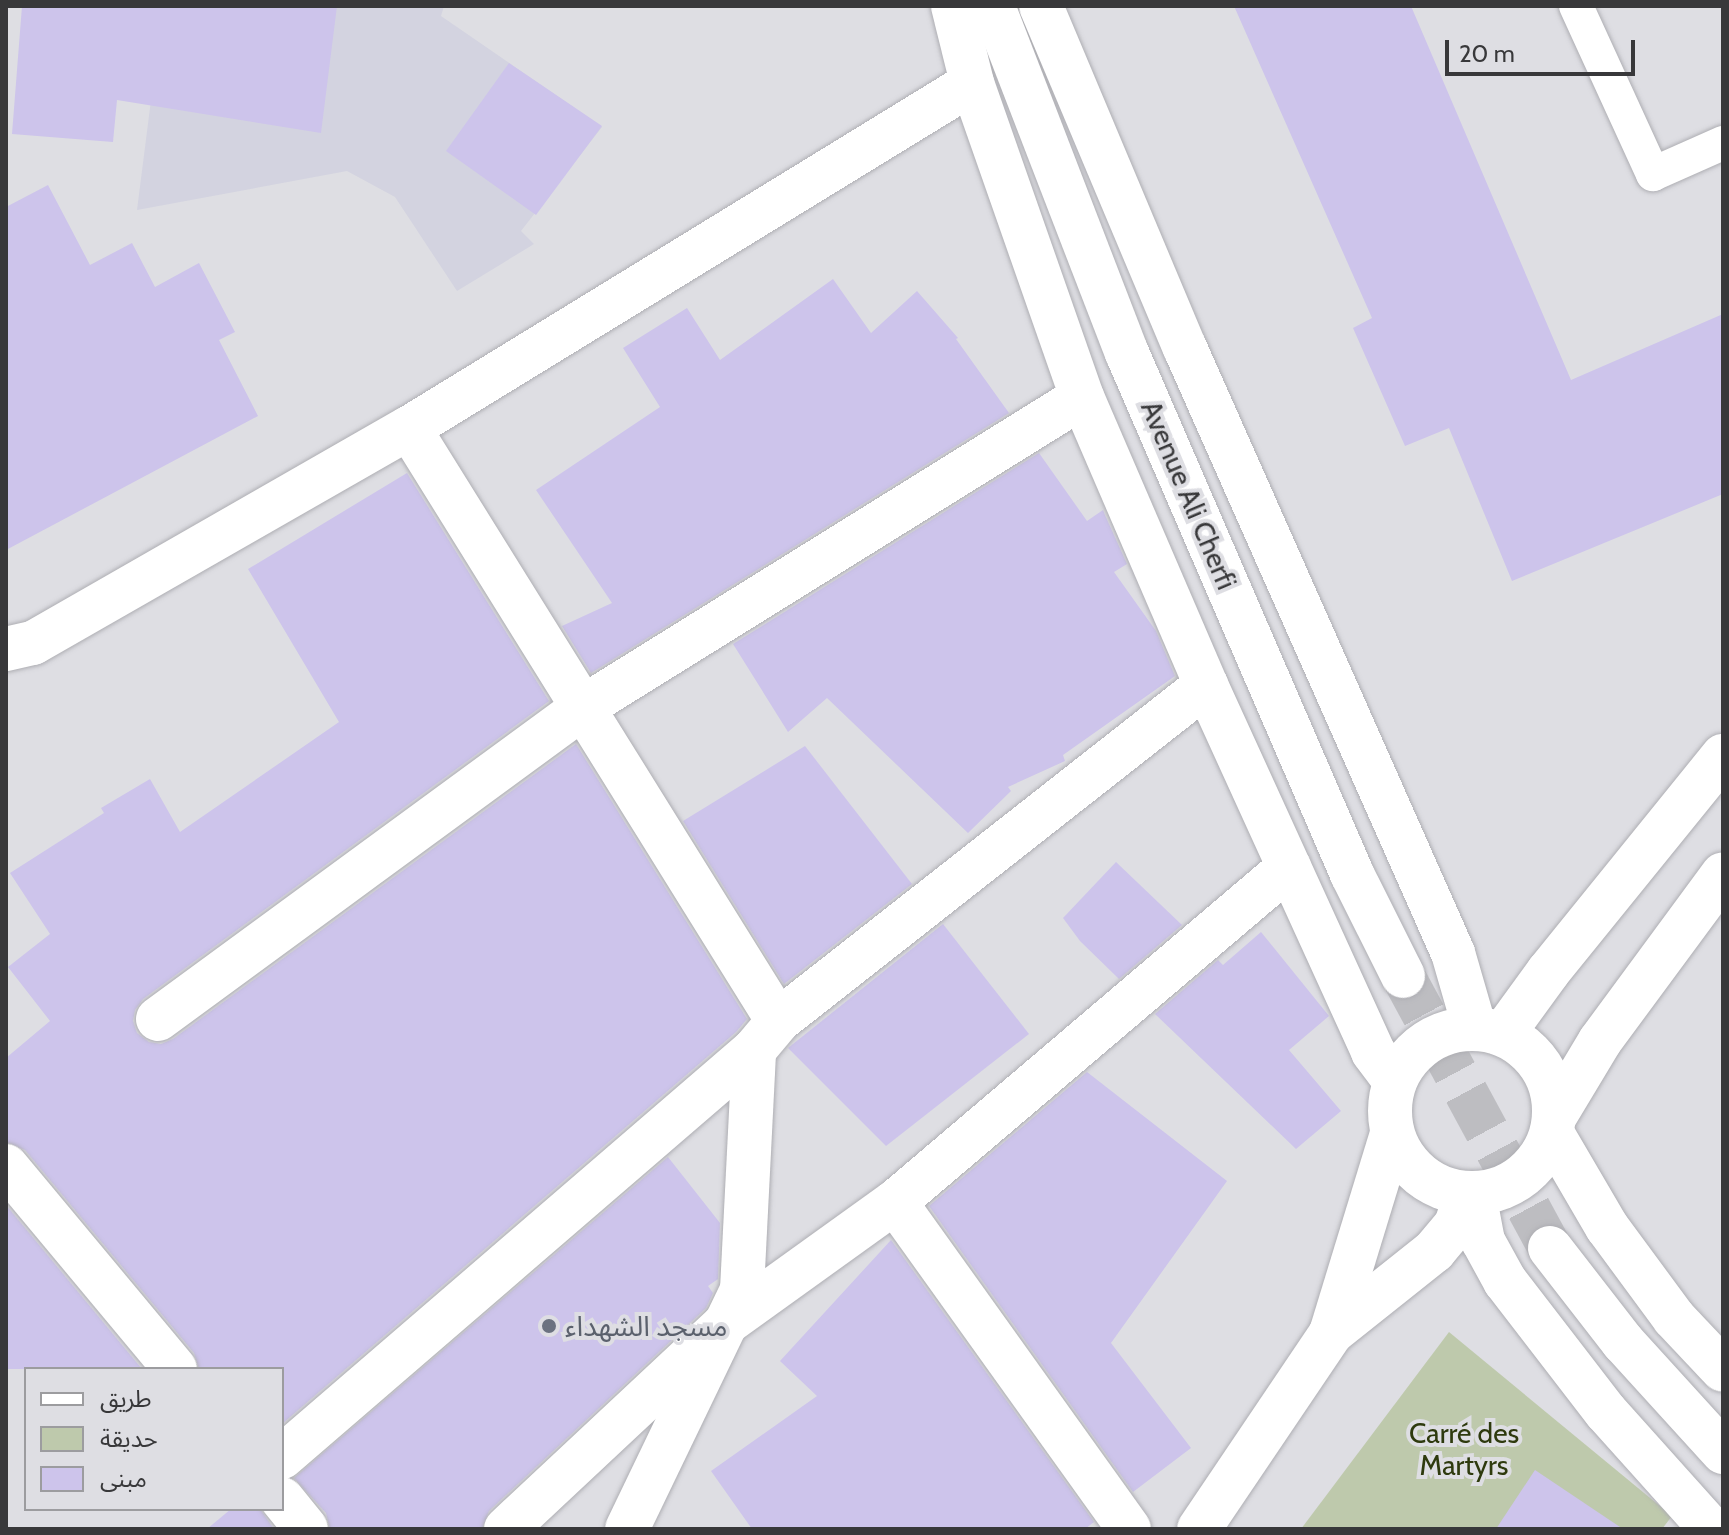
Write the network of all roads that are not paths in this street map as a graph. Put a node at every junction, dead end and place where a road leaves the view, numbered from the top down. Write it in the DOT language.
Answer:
graph roads {
  1 [pos="953,6"];
  2 [pos="993,6"];
  3 [pos="1041,6"];
  4 [pos="1576,6"];
  5 [pos="972,83"];
  6 [pos="1723,143"];
  7 [pos="1082,397"];
  8 [pos="409,428"];
  9 [pos="6,649"];
  10 [pos="1206,685"];
  11 [pos="585,706"];
  12 [pos="1723,756"];
  13 [pos="1289,867"];
  14 [pos="1723,874"];
  15 [pos="1403,976"];
  16 [pos="158,1019"];
  17 [pos="1489,1031"];
  18 [pos="766,1036"];
  19 [pos="1395,1081"];
  20 [pos="1554,1125"];
  21 [pos="1392,1133"];
  22 [pos="6,1166"];
  23 [pos="1470,1194"];
  24 [pos="895,1202"];
  25 [pos="1550,1248"];
  26 [pos="725,1324"];
  27 [pos="1331,1333"];
  28 [pos="173,1367"];
  29 [pos="1723,1370"];
  30 [pos="1723,1452"];
  31 [pos="284,1455"];
  32 [pos="284,1502"];
  33 [pos="306,1529"];
  34 [pos="506,1529"];
  35 [pos="627,1529"];
  36 [pos="1129,1529"];
  37 [pos="1199,1529"];
  38 [pos="1711,1529"];
  1 -- 5 [label="street"];
  2 -- 15 [label="street, Avenue Ali Cherfi"];
  3 -- 17 [label="street"];
  4 -- 6 [label="lane"];
  5 -- 7 [label="street"];
  5 -- 8 [label="street"];
  7 -- 10 [label="street"];
  7 -- 11 [label="street"];
  8 -- 9 [label="street"];
  8 -- 11 [label="street"];
  10 -- 13 [label="street"];
  10 -- 18 [label="street"];
  11 -- 16 [label="street"];
  11 -- 18 [label="street"];
  12 -- 17 [label="street"];
  13 -- 19 [label="street"];
  13 -- 24 [label="street"];
  14 -- 20 [label="street"];
  17 -- 19 [label="street"];
  17 -- 20 [label="street"];
  18 -- 26 [label="street"];
  18 -- 31 [label="street"];
  19 -- 21 [label="street"];
  20 -- 23 [label="street"];
  20 -- 29 [label="street"];
  21 -- 23 [label="street"];
  21 -- 27 [label="street"];
  22 -- 28 [label="street"];
  23 -- 27 [label="street"];
  23 -- 38 [label="street"];
  24 -- 26 [label="street"];
  24 -- 36 [label="street"];
  25 -- 30 [label="street"];
  26 -- 34 [label="street"];
  26 -- 35 [label="street"];
  27 -- 37 [label="street"];
  32 -- 33 [label="street"];
}
